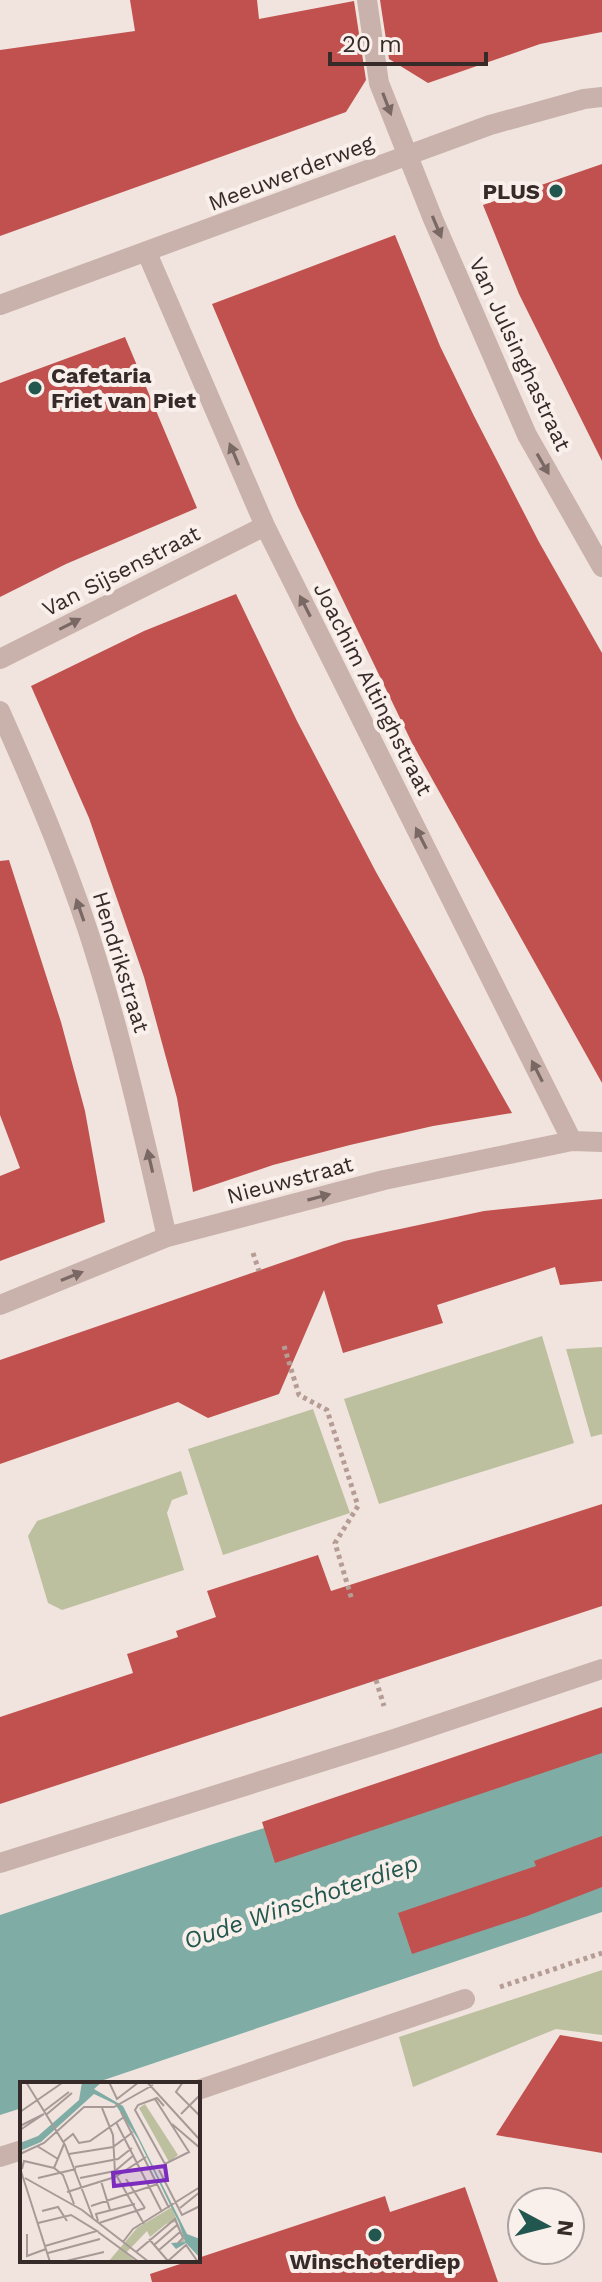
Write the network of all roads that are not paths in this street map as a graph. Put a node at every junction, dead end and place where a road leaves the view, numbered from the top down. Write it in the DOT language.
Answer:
graph roads {
  1 [pos="367,0"];
  2 [pos="602,97"];
  3 [pos="407,155"];
  4 [pos="147,253"];
  5 [pos="0,305"];
  6 [pos="265,526"];
  7 [pos="602,567"];
  8 [pos="0,659"];
  9 [pos="0,711"];
  10 [pos="572,1141"];
  11 [pos="602,1142"];
  12 [pos="167,1237"];
  13 [pos="0,1305"];
  14 [pos="602,1669"];
  15 [pos="0,1863"];
  16 [pos="465,1999"];
  17 [pos="200,2089"];
  18 [pos="20,2151"];
  19 [pos="0,2157"];
  1 -- 3 [label="street, Van Julsinghastraat, one-way"];
  2 -- 3 [label="street, Meeuwerderweg"];
  3 -- 4 [label="street, Meeuwerderweg"];
  3 -- 7 [label="street, Van Julsinghastraat, one-way"];
  4 -- 5 [label="street, Meeuwerderweg"];
  6 -- 4 [label="street, Joachim Altinghstraat, one-way"];
  8 -- 6 [label="street, Van Sijsenstraat, one-way"];
  10 -- 6 [label="street, Joachim Altinghstraat, one-way"];
  12 -- 9 [label="street, Hendrikstraat, one-way"];
  10 -- 11 [label="street, Nieuwstraat"];
  12 -- 10 [label="street, Nieuwstraat, one-way"];
  13 -- 12 [label="street, Nieuwstraat, one-way"];
  14 -- 15 [label="street"];
  16 -- 17 [label="street"];
  18 -- 19 [label="street"];
}
